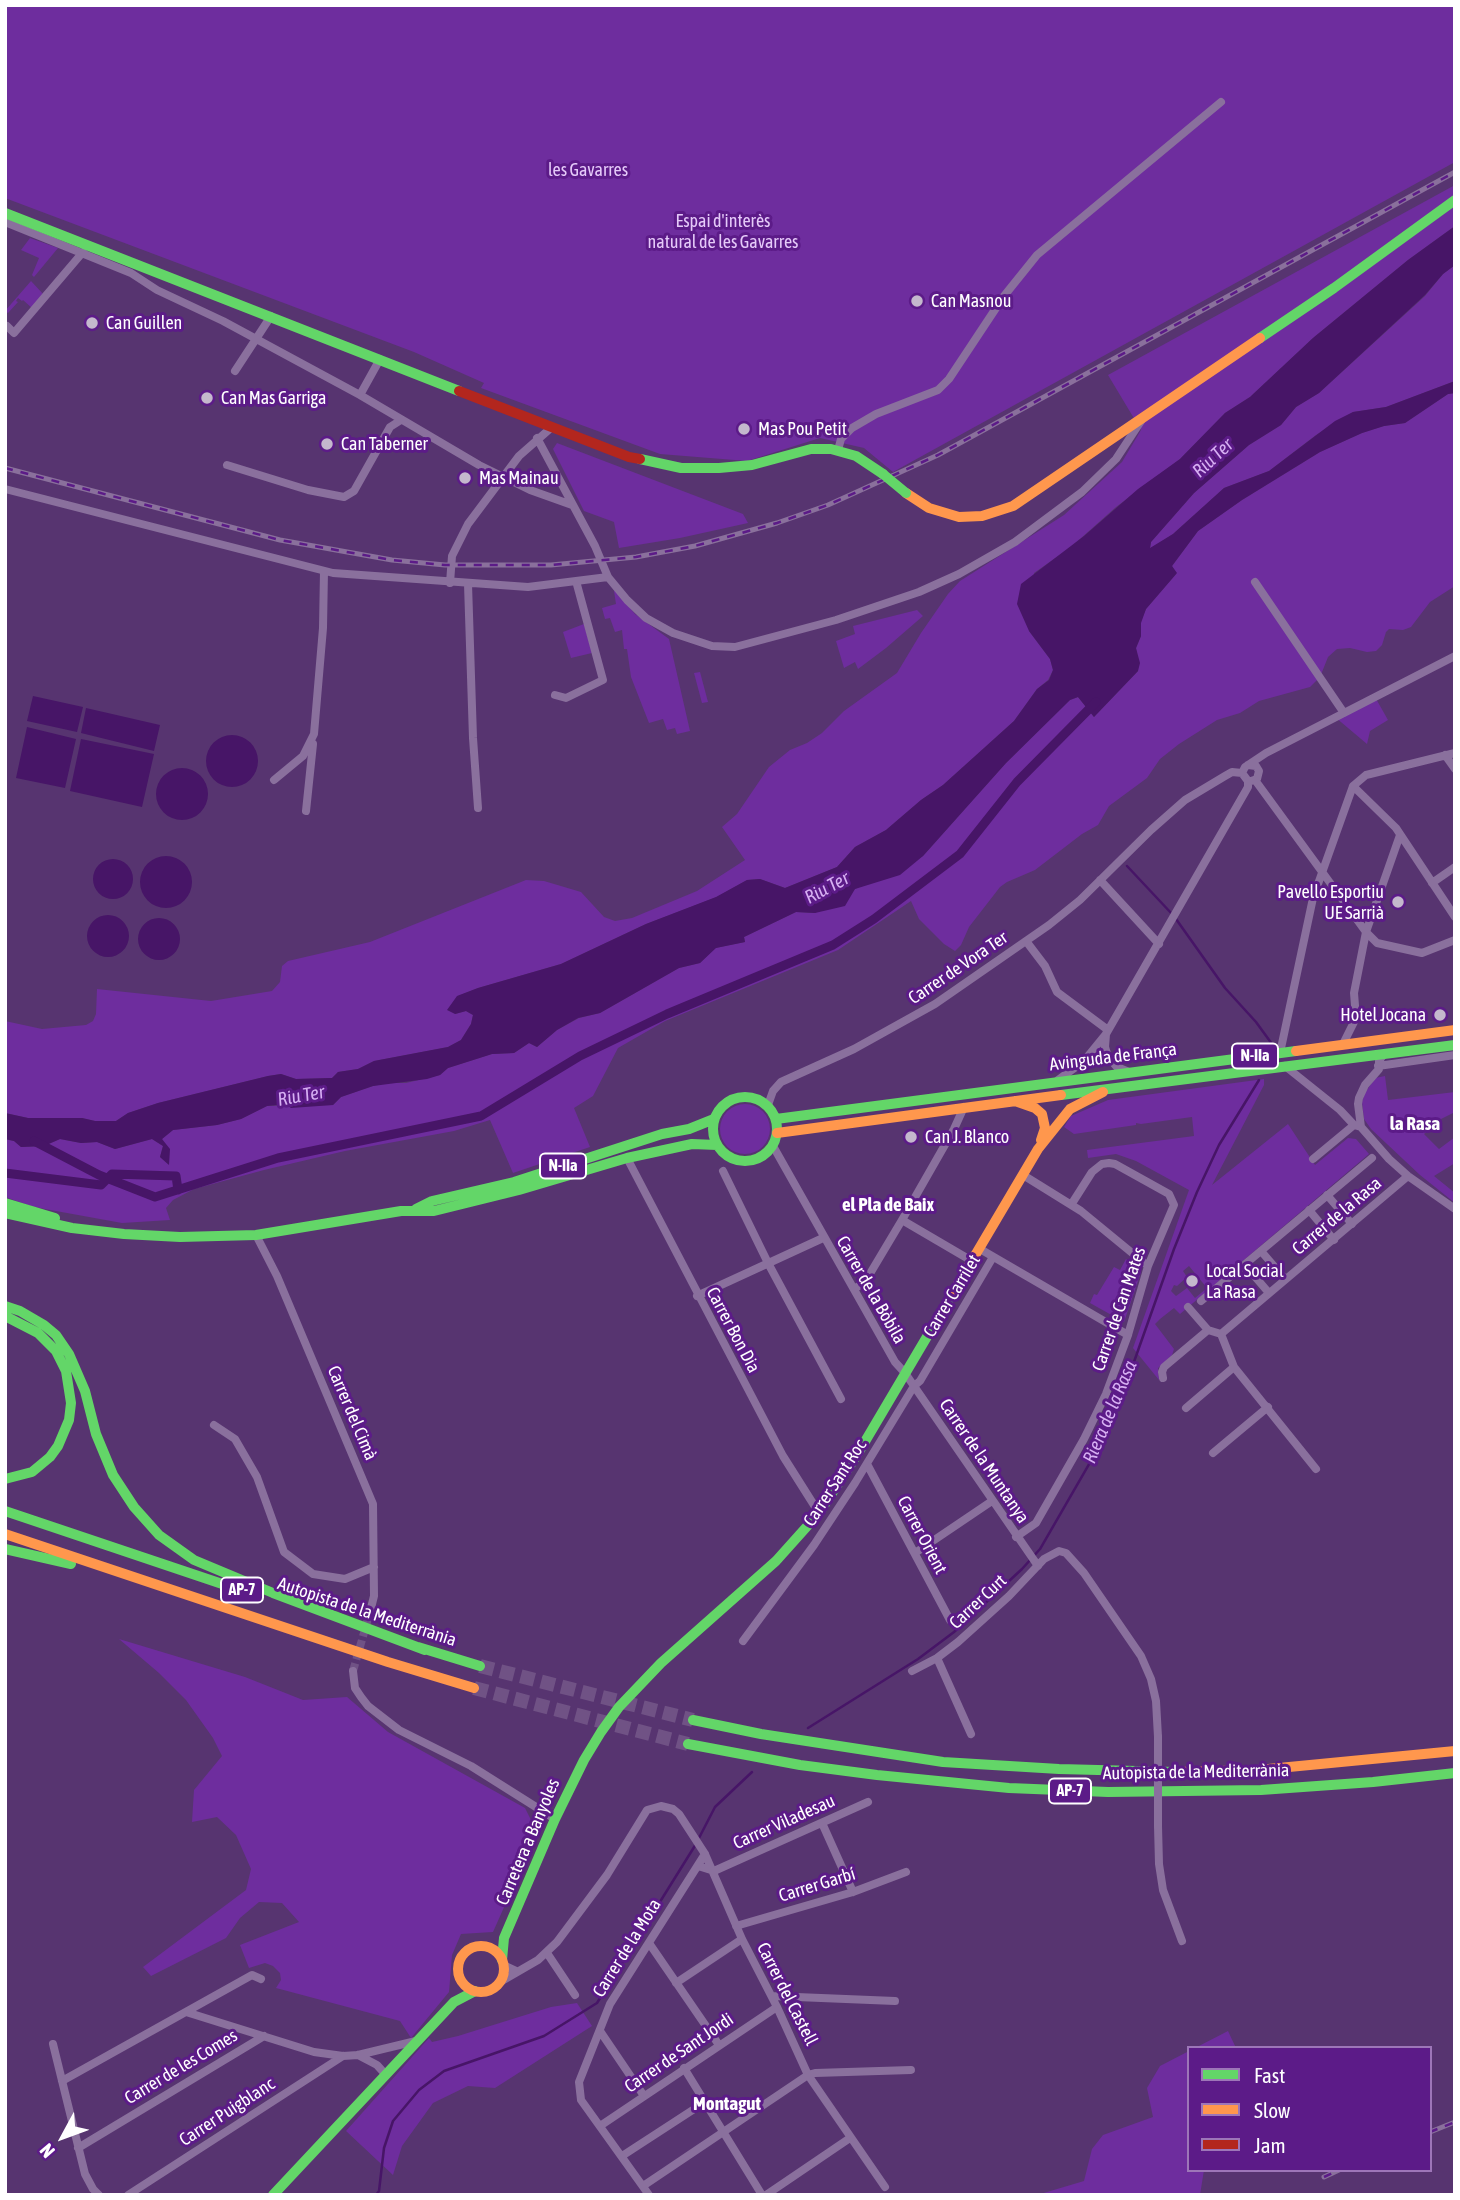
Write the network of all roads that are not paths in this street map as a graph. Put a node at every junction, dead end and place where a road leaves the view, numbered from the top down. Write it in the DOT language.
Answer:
graph roads {
  1 [pos="1221,102"];
  2 [pos="1455,200"];
  3 [pos="5,213"];
  4 [pos="5,222"];
  5 [pos="83,252"];
  6 [pos="271,316"];
  7 [pos="7,326"];
  8 [pos="257,339"];
  9 [pos="380,359"];
  10 [pos="235,371"];
  11 [pos="360,395"];
  12 [pos="401,420"];
  13 [pos="1142,420"];
  14 [pos="552,427"];
  15 [pos="537,438"];
  16 [pos="838,450"];
  17 [pos="227,465"];
  18 [pos="503,477"];
  19 [pos="5,489"];
  20 [pos="572,505"];
  21 [pos="324,571"];
  22 [pos="608,577"];
  23 [pos="576,581"];
  24 [pos="1255,582"];
  25 [pos="450,583"];
  26 [pos="468,584"];
  27 [pos="1455,656"];
  28 [pos="555,695"];
  29 [pos="1344,713"];
  30 [pos="314,734"];
  31 [pos="1455,753"];
  32 [pos="1445,755"];
  33 [pos="1248,765"];
  34 [pos="1455,769"];
  35 [pos="1242,773"];
  36 [pos="274,780"];
  37 [pos="1251,781"];
  38 [pos="1353,786"];
  39 [pos="478,808"];
  40 [pos="306,811"];
  41 [pos="1400,835"];
  42 [pos="1455,867"];
  43 [pos="1321,873"];
  44 [pos="1100,880"];
  45 [pos="1432,883"];
  46 [pos="1455,917"];
  47 [pos="1366,932"];
  48 [pos="1455,940"];
  49 [pos="1027,941"];
  50 [pos="1159,944"];
  51 [pos="1455,1030"];
  52 [pos="1107,1032"];
  53 [pos="1343,1044"];
  54 [pos="1454,1048"];
  55 [pos="1280,1053"];
  56 [pos="1384,1053"];
  57 [pos="1285,1066"];
  58 [pos="1378,1066"];
  59 [pos="1131,1072"];
  60 [pos="1056,1082"];
  61 [pos="1108,1090"];
  62 [pos="1015,1101"];
  63 [pos="768,1105"];
  64 [pos="964,1107"];
  65 [pos="714,1119"];
  66 [pos="776,1119"];
  67 [pos="1357,1126"];
  68 [pos="777,1133"];
  69 [pos="717,1145"];
  70 [pos="773,1146"];
  71 [pos="1038,1149"];
  72 [pos="626,1158"];
  73 [pos="1372,1158"];
  74 [pos="1313,1159"];
  75 [pos="723,1171"];
  76 [pos="1023,1175"];
  77 [pos="1408,1176"];
  78 [pos="1327,1195"];
  79 [pos="5,1203"];
  80 [pos="1071,1205"];
  81 [pos="1455,1209"];
  82 [pos="412,1210"];
  83 [pos="1309,1210"];
  84 [pos="5,1213"];
  85 [pos="902,1220"];
  86 [pos="1352,1224"];
  87 [pos="86,1228"];
  88 [pos="256,1235"];
  89 [pos="823,1238"];
  90 [pos="1334,1240"];
  91 [pos="980,1249"];
  92 [pos="1261,1251"];
  93 [pos="993,1257"];
  94 [pos="972,1261"];
  95 [pos="768,1263"];
  96 [pos="1245,1265"];
  97 [pos="1148,1266"];
  98 [pos="1285,1279"];
  99 [pos="854,1289"];
  100 [pos="1269,1293"];
  101 [pos="697,1296"];
  102 [pos="1201,1301"];
  103 [pos="5,1306"];
  104 [pos="1188,1307"];
  105 [pos="5,1316"];
  106 [pos="1208,1330"];
  107 [pos="1221,1334"];
  108 [pos="1128,1335"];
  109 [pos="1234,1367"];
  110 [pos="905,1373"];
  111 [pos="1163,1378"];
  112 [pos="914,1386"];
  113 [pos="841,1399"];
  114 [pos="1268,1407"];
  115 [pos="1186,1408"];
  116 [pos="214,1425"];
  117 [pos="1213,1453"];
  118 [pos="867,1464"];
  119 [pos="1316,1469"];
  120 [pos="5,1479"];
  121 [pos="992,1502"];
  122 [pos="5,1511"];
  123 [pos="819,1513"];
  124 [pos="5,1534"];
  125 [pos="1016,1537"];
  126 [pos="5,1549"];
  127 [pos="915,1553"];
  128 [pos="1038,1566"];
  129 [pos="374,1567"];
  130 [pos="141,1581"];
  131 [pos="370,1612"];
  132 [pos="950,1620"];
  133 [pos="743,1641"];
  134 [pos="425,1650"];
  135 [pos="937,1658"];
  136 [pos="480,1665"];
  137 [pos="353,1671"];
  138 [pos="912,1671"];
  139 [pos="474,1688"];
  140 [pos="693,1720"];
  141 [pos="971,1734"];
  142 [pos="688,1744"];
  143 [pos="1455,1751"];
  144 [pos="1455,1773"];
  145 [pos="868,1802"];
  146 [pos="555,1819"];
  147 [pos="822,1823"];
  148 [pos="703,1850"];
  149 [pos="698,1866"];
  150 [pos="714,1871"];
  151 [pos="906,1872"];
  152 [pos="853,1892"];
  153 [pos="736,1926"];
  154 [pos="504,1938"];
  155 [pos="742,1939"];
  156 [pos="1182,1941"];
  157 [pos="649,1943"];
  158 [pos="484,1947"];
  159 [pos="547,1953"];
  160 [pos="503,1962"];
  161 [pos="516,1971"];
  162 [pos="459,1977"];
  163 [pos="261,1979"];
  164 [pos="500,1982"];
  165 [pos="676,1983"];
  166 [pos="475,1991"];
  167 [pos="575,1995"];
  168 [pos="772,1996"];
  169 [pos="895,2001"];
  170 [pos="454,2002"];
  171 [pos="777,2007"];
  172 [pos="186,2012"];
  173 [pos="600,2031"];
  174 [pos="264,2036"];
  175 [pos="418,2041"];
  176 [pos="53,2044"];
  177 [pos="719,2045"];
  178 [pos="358,2055"];
  179 [pos="343,2056"];
  180 [pos="684,2068"];
  181 [pos="911,2070"];
  182 [pos="386,2075"];
  183 [pos="808,2075"];
  184 [pos="62,2081"];
  185 [pos="643,2096"];
  186 [pos="705,2102"];
  187 [pos="600,2126"];
  188 [pos="723,2133"];
  189 [pos="850,2138"];
  190 [pos="78,2148"];
  191 [pos="622,2156"];
  192 [pos="643,2186"];
  193 [pos="885,2187"];
  194 [pos="100,2195"];
  195 [pos="128,2195"];
  196 [pos="273,2195"];
  197 [pos="649,2195"];
  198 [pos="764,2195"];
  1 -- 16 [label="street"];
  2 -- 13 [label="main road"];
  3 -- 6 [label="main road"];
  4 -- 5 [label="street"];
  5 -- 7 [label="street"];
  5 -- 8 [label="street"];
  6 -- 8 [label="street"];
  6 -- 9 [label="main road"];
  8 -- 10 [label="street"];
  8 -- 11 [label="street"];
  9 -- 11 [label="street"];
  9 -- 14 [label="main road"];
  11 -- 12 [label="street"];
  12 -- 17 [label="street"];
  12 -- 18 [label="street"];
  13 -- 16 [label="main road, bridge"];
  13 -- 22 [label="street"];
  14 -- 15 [label="street"];
  14 -- 16 [label="main road"];
  15 -- 18 [label="street"];
  15 -- 20 [label="street"];
  18 -- 20 [label="street"];
  18 -- 25 [label="street"];
  19 -- 21 [label="street"];
  20 -- 22 [label="street"];
  21 -- 25 [label="street"];
  21 -- 30 [label="street"];
  22 -- 23 [label="street"];
  23 -- 26 [label="street"];
  23 -- 28 [label="street"];
  24 -- 29 [label="street"];
  25 -- 26 [label="street"];
  26 -- 39 [label="street"];
  27 -- 29 [label="street"];
  29 -- 33 [label="street"];
  30 -- 36 [label="street"];
  30 -- 40 [label="street"];
  31 -- 32 [label="street"];
  32 -- 34 [label="street"];
  32 -- 38 [label="street"];
  33 -- 35 [label="street"];
  33 -- 37 [label="street"];
  35 -- 37 [label="street"];
  35 -- 44 [label="street, Carrer de Vora Ter"];
  37 -- 43 [label="street"];
  37 -- 50 [label="street"];
  38 -- 41 [label="street"];
  38 -- 43 [label="street"];
  41 -- 45 [label="street"];
  41 -- 47 [label="street"];
  42 -- 45 [label="street"];
  43 -- 47 [label="street"];
  43 -- 55 [label="street"];
  44 -- 49 [label="street, Carrer de Vora Ter"];
  44 -- 50 [label="street"];
  45 -- 46 [label="street"];
  47 -- 48 [label="street"];
  47 -- 53 [label="street"];
  49 -- 52 [label="street"];
  49 -- 63 [label="street, Carrer de Vora Ter"];
  50 -- 52 [label="street"];
  51 -- 53 [label="main road, Avinguda de França / N-IIa"];
  52 -- 59 [label="street"];
  52 -- 60 [label="street"];
  53 -- 55 [label="main road, Avinguda de França / N-IIa"];
  54 -- 56 [label="main road, Avinguda de França / N-IIa"];
  54 -- 58 [label="street, Avinguda de França"];
  55 -- 59 [label="main road, Avinguda de França / N-IIa"];
  56 -- 57 [label="main road, Avinguda de França / N-IIa"];
  56 -- 58 [label="street"];
  57 -- 61 [label="main road, Avinguda de França / N-IIa"];
  57 -- 67 [label="street"];
  58 -- 67 [label="street"];
  59 -- 60 [label="main road, Avinguda de França / N-IIa"];
  60 -- 66 [label="main road, Avinguda de França / N-IIa"];
  61 -- 62 [label="main road, Avinguda de França / N-IIa"];
  61 -- 71 [label="main road"];
  62 -- 64 [label="main road, Avinguda de França / N-IIa"];
  62 -- 71 [label="main road"];
  63 -- 65 [label="main road, N-IIa"];
  63 -- 66 [label="main road"];
  64 -- 68 [label="main road, Avinguda de França / N-IIa"];
  64 -- 85 [label="street"];
  65 -- 69 [label="main road"];
  65 -- 82 [label="main road, N-IIa"];
  66 -- 68 [label="main road"];
  67 -- 74 [label="street"];
  67 -- 77 [label="street"];
  68 -- 70 [label="main road"];
  69 -- 70 [label="main road, N-IIa"];
  69 -- 72 [label="main road, N-IIa"];
  70 -- 89 [label="street, Carrer de la Bòbila"];
  71 -- 76 [label="main road, Carretera a Banyoles"];
  72 -- 82 [label="main road, N-IIa"];
  72 -- 101 [label="street, Carrer Bon Dia"];
  73 -- 78 [label="street"];
  75 -- 95 [label="street"];
  76 -- 80 [label="street"];
  76 -- 91 [label="main road, Carretera a Banyoles"];
  77 -- 81 [label="street"];
  77 -- 86 [label="street, Carrer de la Rasa"];
  78 -- 83 [label="street"];
  78 -- 86 [label="street"];
  79 -- 87 [label="main road, N-IIa"];
  80 -- 97 [label="street"];
  80 -- 97 [label="street, Carrer de Can Mates"];
  82 -- 88 [label="main road, N-IIa"];
  83 -- 90 [label="street"];
  83 -- 92 [label="street"];
  84 -- 87 [label="main road, N-IIa"];
  85 -- 94 [label="street"];
  85 -- 99 [label="street"];
  86 -- 90 [label="street, Carrer de la Rasa"];
  87 -- 88 [label="main road, N-IIa"];
  88 -- 129 [label="street, Carrer del Cimà"];
  89 -- 95 [label="street"];
  89 -- 99 [label="street, Carrer de la Bòbila"];
  90 -- 98 [label="street, Carrer de la Rasa"];
  91 -- 93 [label="street"];
  91 -- 94 [label="main road, Carretera a Banyoles"];
  92 -- 96 [label="street"];
  92 -- 98 [label="street"];
  93 -- 108 [label="street"];
  93 -- 112 [label="street, Carrer Carrilet"];
  94 -- 110 [label="main road, Carretera a Banyoles"];
  95 -- 101 [label="street"];
  95 -- 113 [label="street"];
  96 -- 100 [label="street"];
  96 -- 102 [label="street"];
  97 -- 108 [label="street, Carrer de Can Mates"];
  98 -- 100 [label="street, Carrer de la Rasa"];
  99 -- 110 [label="street, Carrer de la Bòbila"];
  100 -- 107 [label="street, Carrer de la Rasa"];
  101 -- 123 [label="street, Carrer Bon Dia"];
  103 -- 134 [label="main road"];
  104 -- 106 [label="street"];
  105 -- 120 [label="main road"];
  106 -- 107 [label="street"];
  106 -- 111 [label="street"];
  107 -- 109 [label="street"];
  108 -- 125 [label="street, Carrer de Can Mates"];
  109 -- 114 [label="street"];
  109 -- 115 [label="street"];
  110 -- 112 [label="street, Carrer de la Muntanya"];
  110 -- 123 [label="main road, Carretera a Banyoles"];
  112 -- 118 [label="street, Carrer Sant Roc"];
  112 -- 121 [label="street, Carrer de la Muntanya"];
  114 -- 117 [label="street"];
  114 -- 119 [label="street"];
  116 -- 129 [label="street"];
  118 -- 127 [label="street, Carrer Orient"];
  118 -- 133 [label="street, Carrer Sant Roc"];
  121 -- 125 [label="street, Carrer de la Muntanya"];
  121 -- 127 [label="street"];
  122 -- 134 [label="main road, Autopista de la Mediterrània / AP-7"];
  123 -- 146 [label="main road, Carretera a Banyoles"];
  124 -- 130 [label="main road, AP-7"];
  125 -- 128 [label="street, Carrer de la Muntanya"];
  126 -- 130 [label="main road"];
  127 -- 132 [label="street, Carrer Orient"];
  128 -- 135 [label="street, Carrer Curt"];
  128 -- 156 [label="street, bridge"];
  129 -- 131 [label="street, Carrer del Cimà"];
  130 -- 139 [label="main road, AP-7"];
  134 -- 136 [label="main road, Autopista de la Mediterrània / AP-7"];
  135 -- 138 [label="street, Carrer Curt"];
  135 -- 141 [label="street"];
  137 -- 146 [label="street"];
  140 -- 143 [label="main road, Autopista de la Mediterrània / AP-7"];
  142 -- 144 [label="main road, Autopista de la Mediterrània / AP-7"];
  145 -- 147 [label="street, Carrer Viladesau"];
  146 -- 154 [label="main road, Carretera a Banyoles"];
  147 -- 150 [label="street, Carrer Viladesau"];
  147 -- 152 [label="street"];
  148 -- 149 [label="street, Carrer de la Mota"];
  148 -- 150 [label="street, Carrer del Castell"];
  148 -- 159 [label="street, Carrer del Castell"];
  149 -- 150 [label="street"];
  149 -- 157 [label="street, Carrer de la Mota"];
  150 -- 153 [label="street, Carrer del Castell"];
  151 -- 152 [label="street, Carrer Garbí"];
  152 -- 153 [label="street, Carrer Garbí"];
  153 -- 155 [label="street, Carrer del Castell"];
  154 -- 158 [label="main road"];
  154 -- 160 [label="main road, Carretera a Banyoles"];
  155 -- 165 [label="street"];
  155 -- 168 [label="street, Carrer del Castell"];
  157 -- 165 [label="street"];
  157 -- 173 [label="street, Carrer de la Mota"];
  158 -- 160 [label="main road"];
  158 -- 162 [label="main road"];
  159 -- 161 [label="street"];
  159 -- 167 [label="street"];
  160 -- 161 [label="street"];
  160 -- 164 [label="main road"];
  161 -- 164 [label="street"];
  162 -- 166 [label="main road"];
  162 -- 170 [label="main road"];
  163 -- 172 [label="street"];
  164 -- 166 [label="main road"];
  165 -- 177 [label="street"];
  166 -- 170 [label="main road"];
  168 -- 169 [label="street"];
  168 -- 171 [label="street, Carrer del Castell"];
  170 -- 175 [label="main road"];
  171 -- 177 [label="street, Carrer de Sant Jordi"];
  171 -- 183 [label="street, Carrer del Castell"];
  172 -- 174 [label="street"];
  172 -- 184 [label="street"];
  173 -- 185 [label="street"];
  173 -- 187 [label="street, Carrer de la Mota"];
  174 -- 179 [label="street"];
  174 -- 190 [label="street, Carrer de les Comes"];
  175 -- 178 [label="street"];
  175 -- 182 [label="main road"];
  176 -- 184 [label="street"];
  177 -- 180 [label="street, Carrer de Sant Jordi"];
  178 -- 179 [label="street"];
  178 -- 182 [label="street"];
  179 -- 195 [label="street, Carrer Puigblanc"];
  180 -- 185 [label="street, Carrer de Sant Jordi"];
  180 -- 186 [label="street"];
  181 -- 183 [label="street"];
  182 -- 196 [label="main road"];
  183 -- 188 [label="street"];
  183 -- 189 [label="street, Carrer del Castell"];
  184 -- 190 [label="street"];
  185 -- 187 [label="street, Carrer de Sant Jordi"];
  186 -- 188 [label="street"];
  186 -- 191 [label="street"];
  187 -- 191 [label="street"];
  188 -- 192 [label="street"];
  188 -- 198 [label="street"];
  189 -- 193 [label="street, Carrer del Castell"];
  189 -- 198 [label="street"];
  190 -- 194 [label="street"];
  191 -- 192 [label="street"];
  192 -- 197 [label="street"];
}
